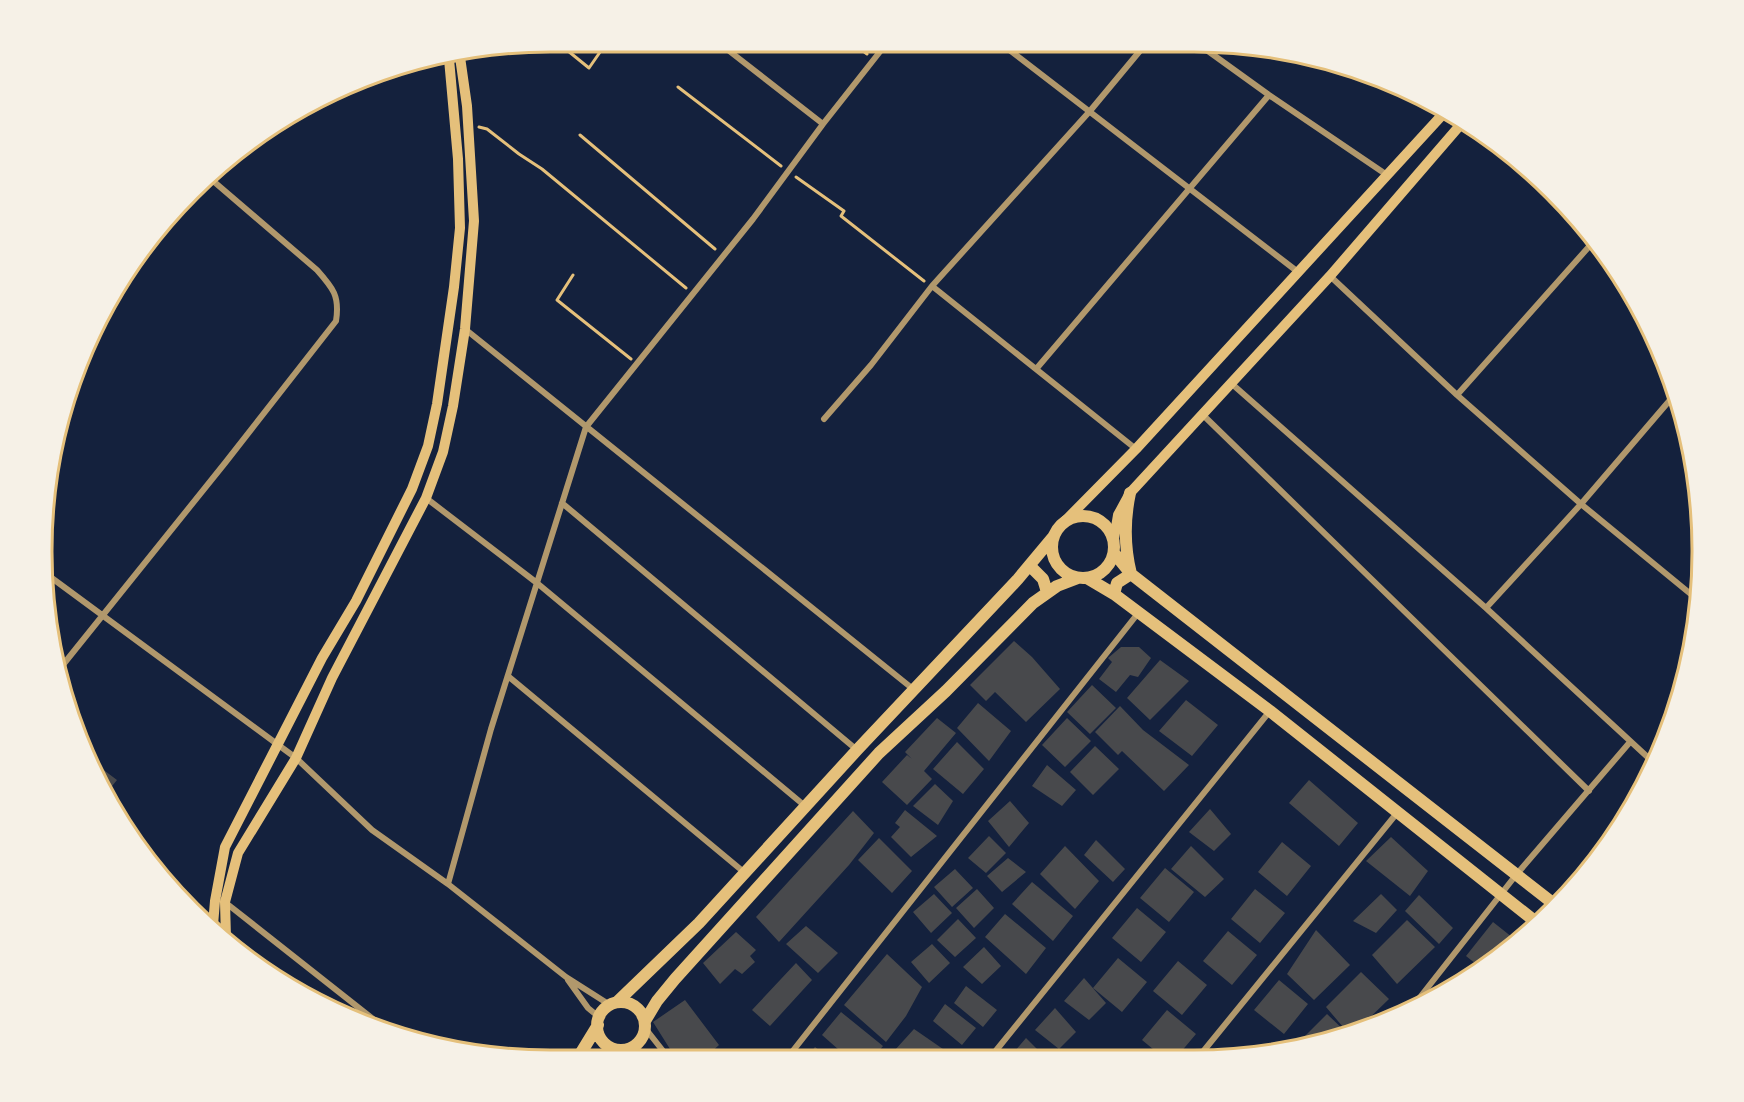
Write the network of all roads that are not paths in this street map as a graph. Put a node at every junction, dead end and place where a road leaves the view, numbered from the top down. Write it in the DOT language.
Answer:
graph roads {
  1 [pos="731,52"];
  2 [pos="880,52"];
  3 [pos="1012,52"];
  4 [pos="1139,52"];
  5 [pos="1212,53"];
  6 [pos="460,61"];
  7 [pos="449,63"];
  8 [pos="1269,95"];
  9 [pos="1090,111"];
  10 [pos="1440,118"];
  11 [pos="823,124"];
  12 [pos="1457,129"];
  13 [pos="1387,175"];
  14 [pos="215,183"];
  15 [pos="1191,188"];
  16 [pos="1588,248"];
  17 [pos="1298,272"];
  18 [pos="1330,276"];
  19 [pos="932,286"];
  20 [pos="465,329"];
  21 [pos="1036,368"];
  22 [pos="1232,384"];
  23 [pos="1456,395"];
  24 [pos="1668,402"];
  25 [pos="1203,415"];
  26 [pos="824,419"];
  27 [pos="586,427"];
  28 [pos="1136,449"];
  29 [pos="1130,493"];
  30 [pos="426,498"];
  31 [pos="562,503"];
  32 [pos="1581,504"];
  33 [pos="1063,523"];
  34 [pos="1053,537"];
  35 [pos="1114,539"];
  36 [pos="1114,553"];
  37 [pos="1030,566"];
  38 [pos="1131,574"];
  39 [pos="1082,578"];
  40 [pos="54,580"];
  41 [pos="537,583"];
  42 [pos="1047,592"];
  43 [pos="1689,593"];
  44 [pos="1114,594"];
  45 [pos="1486,608"];
  46 [pos="1139,612"];
  47 [pos="101,616"];
  48 [pos="65,662"];
  49 [pos="508,676"];
  50 [pos="913,689"];
  51 [pos="1270,711"];
  52 [pos="1630,742"];
  53 [pos="277,746"];
  54 [pos="857,750"];
  55 [pos="1647,757"];
  56 [pos="296,758"];
  57 [pos="1589,791"];
  58 [pos="806,806"];
  59 [pos="1397,813"];
  60 [pos="745,873"];
  61 [pos="1516,874"];
  62 [pos="448,884"];
  63 [pos="1501,895"];
  64 [pos="1548,900"];
  65 [pos="225,902"];
  66 [pos="214,918"];
  67 [pos="1530,918"];
  68 [pos="226,929"];
  69 [pos="566,977"];
  70 [pos="1432,988"];
  71 [pos="613,1004"];
  72 [pos="370,1015"];
  73 [pos="598,1021"];
  74 [pos="645,1024"];
  75 [pos="1205,1049"];
  76 [pos="582,1050"];
  77 [pos="622,1050"];
  78 [pos="626,1050"];
  79 [pos="662,1050"];
  80 [pos="794,1050"];
  81 [pos="996,1050"];
  1 -- 11 [label="street"];
  2 -- 11 [label="street"];
  3 -- 9 [label="street"];
  4 -- 9 [label="street"];
  5 -- 8 [label="street"];
  6 -- 20 [label="main road"];
  7 -- 53 [label="main road"];
  8 -- 13 [label="street"];
  8 -- 15 [label="street"];
  9 -- 15 [label="street"];
  9 -- 19 [label="street"];
  10 -- 13 [label="main road"];
  11 -- 27 [label="street"];
  12 -- 18 [label="main road"];
  13 -- 17 [label="main road"];
  14 -- 47 [label="street"];
  15 -- 17 [label="street"];
  15 -- 21 [label="street"];
  16 -- 23 [label="street"];
  17 -- 28 [label="main road"];
  18 -- 22 [label="main road"];
  18 -- 23 [label="street"];
  19 -- 21 [label="street"];
  19 -- 26 [label="street"];
  20 -- 27 [label="street"];
  20 -- 30 [label="main road"];
  21 -- 28 [label="street"];
  22 -- 25 [label="main road"];
  22 -- 45 [label="street"];
  23 -- 32 [label="street"];
  24 -- 32 [label="street"];
  25 -- 29 [label="main road"];
  25 -- 57 [label="street"];
  27 -- 31 [label="street"];
  27 -- 50 [label="street"];
  28 -- 33 [label="main road"];
  29 -- 35 [label="main road"];
  29 -- 38 [label="main road"];
  30 -- 41 [label="street"];
  30 -- 56 [label="main road"];
  31 -- 41 [label="street"];
  31 -- 54 [label="street"];
  32 -- 43 [label="street"];
  32 -- 45 [label="street"];
  33 -- 34 [label="main road"];
  33 -- 35 [label="main road"];
  34 -- 37 [label="main road"];
  34 -- 39 [label="main road"];
  35 -- 36 [label="main road"];
  36 -- 38 [label="main road"];
  36 -- 39 [label="main road"];
  37 -- 42 [label="main road"];
  37 -- 50 [label="main road"];
  38 -- 44 [label="main road"];
  38 -- 61 [label="main road"];
  39 -- 42 [label="main road"];
  39 -- 44 [label="main road"];
  40 -- 47 [label="street"];
  41 -- 49 [label="street"];
  41 -- 58 [label="street"];
  42 -- 74 [label="main road"];
  44 -- 46 [label="main road"];
  45 -- 52 [label="street"];
  46 -- 51 [label="main road"];
  46 -- 80 [label="street"];
  47 -- 48 [label="street"];
  47 -- 53 [label="street"];
  49 -- 60 [label="street"];
  49 -- 62 [label="street"];
  50 -- 54 [label="main road"];
  51 -- 59 [label="main road"];
  51 -- 81 [label="street"];
  52 -- 55 [label="street"];
  52 -- 57 [label="street"];
  53 -- 56 [label="street"];
  53 -- 66 [label="main road"];
  54 -- 58 [label="main road"];
  56 -- 62 [label="street"];
  56 -- 65 [label="main road"];
  57 -- 61 [label="street"];
  58 -- 60 [label="main road"];
  59 -- 63 [label="main road"];
  59 -- 75 [label="street"];
  60 -- 71 [label="main road"];
  61 -- 63 [label="street"];
  61 -- 64 [label="main road"];
  62 -- 69 [label="street"];
  63 -- 67 [label="main road"];
  63 -- 70 [label="street"];
  65 -- 68 [label="main road"];
  65 -- 72 [label="street"];
  69 -- 71 [label="street"];
  69 -- 73 [label="street"];
  71 -- 73 [label="main road"];
  71 -- 74 [label="main road"];
  73 -- 76 [label="main road"];
  73 -- 77 [label="main road"];
  74 -- 78 [label="main road"];
  74 -- 79 [label="street"];
}
